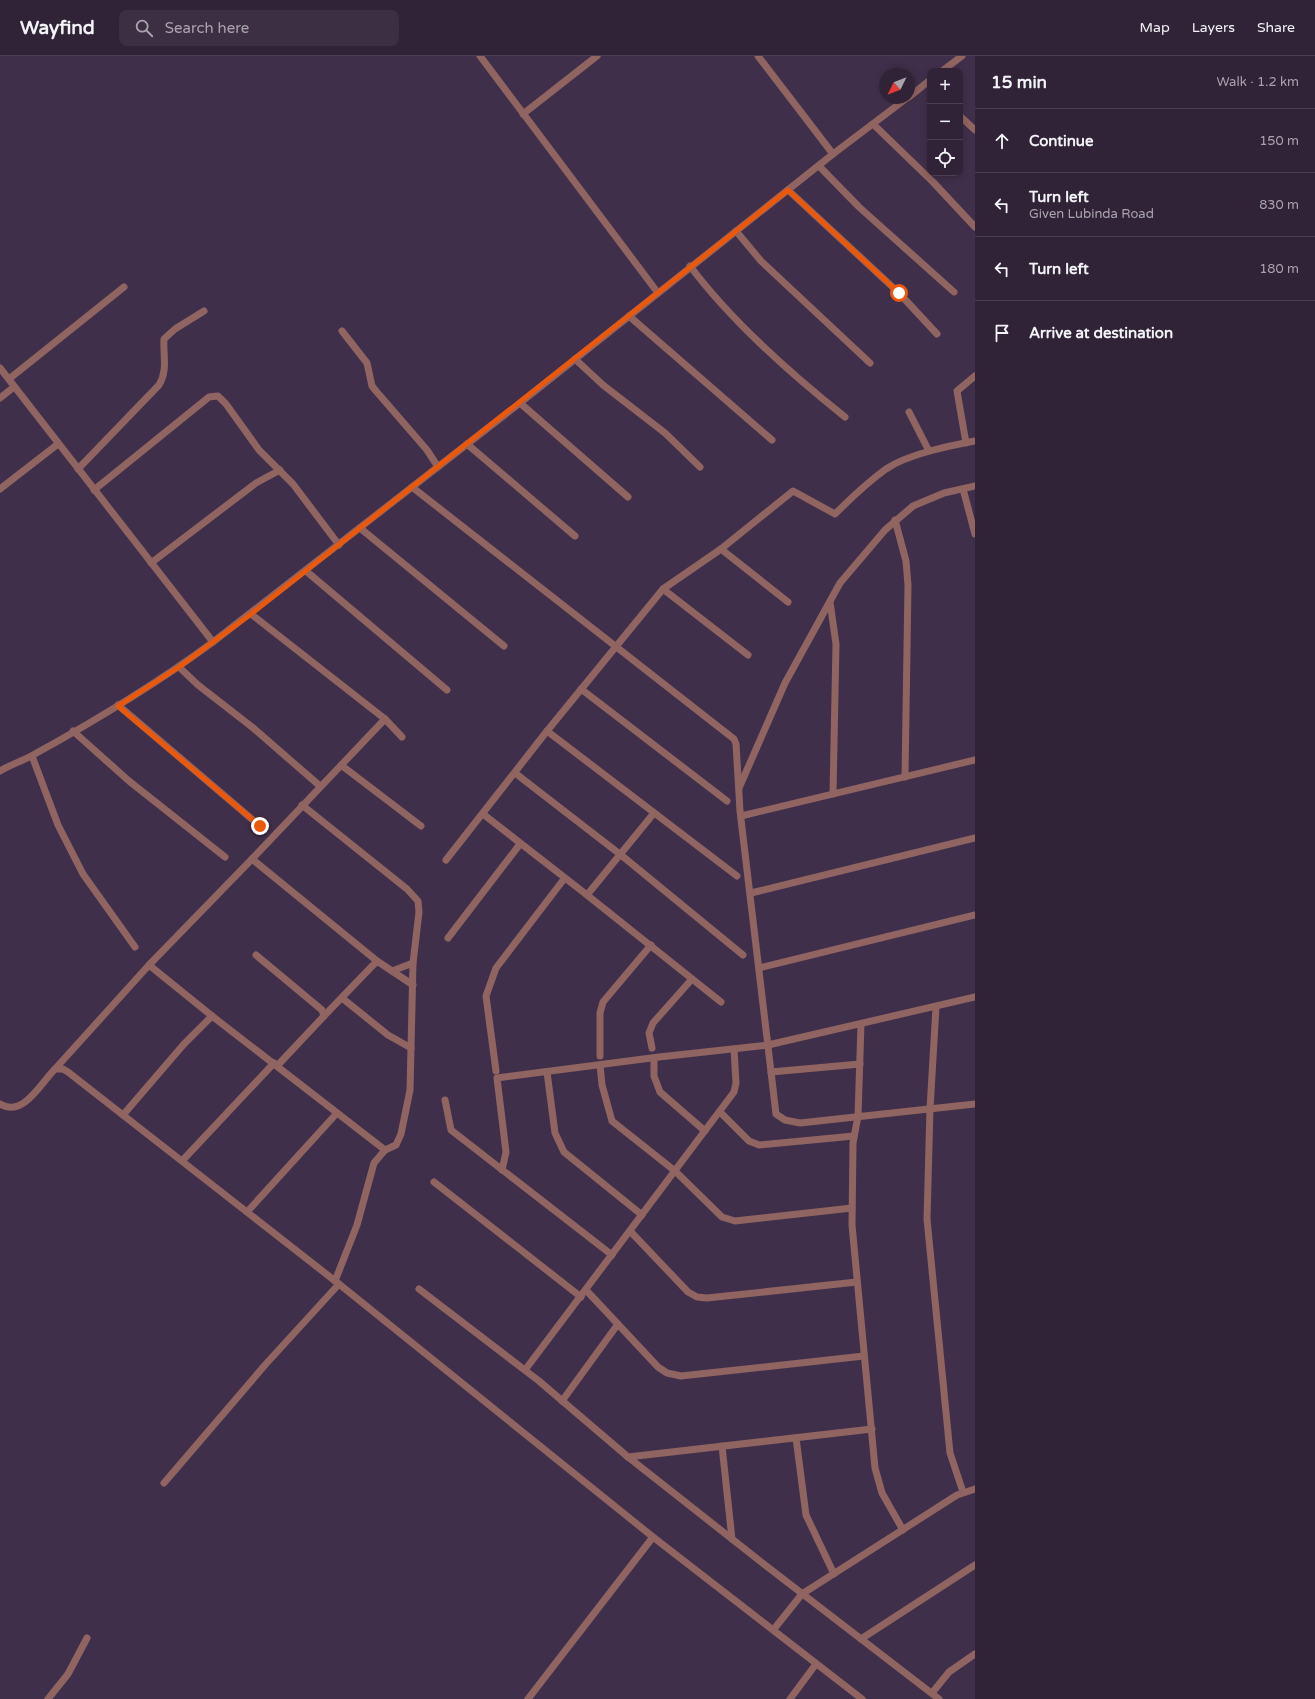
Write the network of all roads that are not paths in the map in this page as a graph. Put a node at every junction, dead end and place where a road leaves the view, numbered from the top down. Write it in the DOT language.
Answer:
graph roads {
  1 [pos="480,56"];
  2 [pos="597,56"];
  3 [pos="758,56"];
  4 [pos="962,56"];
  5 [pos="946,68"];
  6 [pos="927,85"];
  7 [pos="915,93"];
  8 [pos="899,104"];
  9 [pos="523,114"];
  10 [pos="963,119"];
  11 [pos="873,124"];
  12 [pos="975,130"];
  13 [pos="833,154"];
  14 [pos="819,166"];
  15 [pos="788,190"];
  16 [pos="975,227"];
  17 [pos="736,231"];
  18 [pos="690,266"];
  19 [pos="124,287"];
  20 [pos="954,292"];
  21 [pos="658,293"];
  22 [pos="204,311"];
  23 [pos="629,316"];
  24 [pos="342,331"];
  25 [pos="937,334"];
  26 [pos="575,359"];
  27 [pos="870,363"];
  28 [pos="0,368"];
  29 [pos="975,376"];
  30 [pos="9,379"];
  31 [pos="14,387"];
  32 [pos="0,398"];
  33 [pos="520,403"];
  34 [pos="909,412"];
  35 [pos="845,417"];
  36 [pos="772,440"];
  37 [pos="975,441"];
  38 [pos="966,442"];
  39 [pos="58,444"];
  40 [pos="467,444"];
  41 [pos="929,451"];
  42 [pos="438,467"];
  43 [pos="700,467"];
  44 [pos="78,469"];
  45 [pos="280,470"];
  46 [pos="975,486"];
  47 [pos="412,487"];
  48 [pos="0,489"];
  49 [pos="963,489"];
  50 [pos="94,490"];
  51 [pos="628,497"];
  52 [pos="895,520"];
  53 [pos="360,528"];
  54 [pos="975,534"];
  55 [pos="575,536"];
  56 [pos="339,545"];
  57 [pos="720,549"];
  58 [pos="151,563"];
  59 [pos="306,571"];
  60 [pos="663,590"];
  61 [pos="788,602"];
  62 [pos="830,602"];
  63 [pos="251,614"];
  64 [pos="213,642"];
  65 [pos="504,646"];
  66 [pos="616,646"];
  67 [pos="748,655"];
  68 [pos="179,667"];
  69 [pos="581,689"];
  70 [pos="447,690"];
  71 [pos="118,706"];
  72 [pos="385,719"];
  73 [pos="73,731"];
  74 [pos="547,731"];
  75 [pos="402,737"];
  76 [pos="32,756"];
  77 [pos="975,760"];
  78 [pos="341,765"];
  79 [pos="0,771"];
  80 [pos="515,773"];
  81 [pos="905,777"];
  82 [pos="320,786"];
  83 [pos="739,788"];
  84 [pos="833,794"];
  85 [pos="727,801"];
  86 [pos="302,805"];
  87 [pos="654,813"];
  88 [pos="483,814"];
  89 [pos="741,816"];
  90 [pos="260,826"];
  91 [pos="422,826"];
  92 [pos="975,838"];
  93 [pos="520,844"];
  94 [pos="621,855"];
  95 [pos="225,857"];
  96 [pos="252,859"];
  97 [pos="446,860"];
  98 [pos="737,876"];
  99 [pos="564,878"];
  100 [pos="751,893"];
  101 [pos="587,895"];
  102 [pos="975,915"];
  103 [pos="448,938"];
  104 [pos="650,945"];
  105 [pos="135,947"];
  106 [pos="256,955"];
  107 [pos="743,955"];
  108 [pos="377,961"];
  109 [pos="413,963"];
  110 [pos="149,965"];
  111 [pos="760,968"];
  112 [pos="392,971"];
  113 [pos="692,979"];
  114 [pos="413,985"];
  115 [pos="975,997"];
  116 [pos="342,998"];
  117 [pos="721,1002"];
  118 [pos="936,1006"];
  119 [pos="212,1016"];
  120 [pos="324,1016"];
  121 [pos="861,1024"];
  122 [pos="768,1045"];
  123 [pos="411,1048"];
  124 [pos="652,1048"];
  125 [pos="734,1049"];
  126 [pos="600,1056"];
  127 [pos="654,1058"];
  128 [pos="860,1064"];
  129 [pos="62,1065"];
  130 [pos="276,1065"];
  131 [pos="600,1065"];
  132 [pos="496,1071"];
  133 [pos="547,1072"];
  134 [pos="771,1072"];
  135 [pos="445,1100"];
  136 [pos="0,1104"];
  137 [pos="975,1104"];
  138 [pos="930,1109"];
  139 [pos="720,1112"];
  140 [pos="337,1113"];
  141 [pos="123,1115"];
  142 [pos="858,1116"];
  143 [pos="705,1131"];
  144 [pos="854,1136"];
  145 [pos="382,1152"];
  146 [pos="182,1161"];
  147 [pos="502,1170"];
  148 [pos="675,1171"];
  149 [pos="434,1182"];
  150 [pos="852,1208"];
  151 [pos="247,1212"];
  152 [pos="642,1215"];
  153 [pos="630,1231"];
  154 [pos="612,1255"];
  155 [pos="337,1282"];
  156 [pos="857,1282"];
  157 [pos="419,1289"];
  158 [pos="583,1293"];
  159 [pos="618,1324"];
  160 [pos="864,1356"];
  161 [pos="525,1370"];
  162 [pos="562,1401"];
  163 [pos="872,1429"];
  164 [pos="796,1438"];
  165 [pos="722,1446"];
  166 [pos="628,1456"];
  167 [pos="164,1483"];
  168 [pos="975,1489"];
  169 [pos="963,1492"];
  170 [pos="903,1530"];
  171 [pos="653,1537"];
  172 [pos="732,1539"];
  173 [pos="975,1565"];
  174 [pos="834,1574"];
  175 [pos="802,1594"];
  176 [pos="774,1629"];
  177 [pos="87,1638"];
  178 [pos="861,1639"];
  179 [pos="975,1654"];
  180 [pos="816,1664"];
  181 [pos="932,1693"];
  182 [pos="48,1699"];
  183 [pos="528,1699"];
  184 [pos="790,1699"];
  185 [pos="862,1699"];
  186 [pos="939,1699"];
  1 -- 9 [label="street"];
  2 -- 9 [label="street"];
  3 -- 13 [label="street"];
  4 -- 5 [label="street"];
  6 -- 7 [label="street"];
  8 -- 11 [label="street"];
  9 -- 21 [label="street"];
  10 -- 12 [label="street"];
  11 -- 13 [label="street"];
  11 -- 16 [label="street"];
  13 -- 14 [label="street"];
  14 -- 15 [label="street"];
  14 -- 20 [label="street"];
  15 -- 17 [label="street"];
  15 -- 25 [label="street"];
  17 -- 18 [label="street"];
  17 -- 27 [label="street"];
  18 -- 21 [label="street"];
  18 -- 35 [label="street"];
  19 -- 30 [label="street"];
  21 -- 23 [label="street"];
  22 -- 44 [label="street"];
  23 -- 26 [label="street"];
  23 -- 36 [label="street"];
  24 -- 42 [label="street"];
  26 -- 33 [label="street"];
  26 -- 43 [label="street"];
  28 -- 30 [label="street"];
  29 -- 38 [label="street"];
  30 -- 31 [label="street"];
  31 -- 32 [label="street"];
  31 -- 39 [label="street"];
  33 -- 40 [label="street"];
  33 -- 51 [label="street"];
  34 -- 41 [label="street"];
  37 -- 38 [label="street"];
  38 -- 41 [label="street"];
  39 -- 44 [label="street"];
  39 -- 48 [label="street"];
  40 -- 42 [label="street"];
  40 -- 55 [label="street"];
  41 -- 57 [label="street"];
  42 -- 47 [label="street"];
  44 -- 50 [label="street"];
  45 -- 50 [label="street"];
  45 -- 56 [label="street"];
  45 -- 58 [label="street"];
  46 -- 49 [label="street"];
  47 -- 53 [label="street"];
  47 -- 66 [label="street"];
  49 -- 52 [label="street"];
  49 -- 54 [label="street"];
  50 -- 58 [label="street"];
  52 -- 62 [label="street"];
  52 -- 81 [label="street"];
  53 -- 56 [label="street"];
  53 -- 65 [label="street"];
  56 -- 59 [label="street"];
  57 -- 60 [label="street"];
  57 -- 61 [label="street"];
  58 -- 64 [label="street"];
  59 -- 63 [label="street"];
  59 -- 70 [label="street"];
  60 -- 66 [label="street"];
  60 -- 67 [label="street"];
  62 -- 83 [label="street"];
  62 -- 84 [label="street"];
  63 -- 64 [label="street"];
  63 -- 72 [label="street"];
  64 -- 68 [label="street"];
  66 -- 69 [label="street"];
  66 -- 83 [label="street"];
  68 -- 71 [label="street"];
  68 -- 82 [label="street"];
  69 -- 74 [label="street"];
  69 -- 85 [label="street"];
  71 -- 73 [label="street"];
  71 -- 90 [label="street"];
  72 -- 75 [label="street"];
  72 -- 78 [label="street"];
  73 -- 76 [label="street"];
  73 -- 95 [label="street"];
  74 -- 80 [label="street"];
  74 -- 87 [label="street"];
  76 -- 79 [label="street"];
  76 -- 105 [label="street"];
  77 -- 81 [label="street"];
  78 -- 82 [label="street"];
  78 -- 91 [label="street"];
  80 -- 88 [label="street"];
  80 -- 94 [label="street"];
  81 -- 84 [label="street"];
  82 -- 86 [label="street"];
  83 -- 89 [label="street"];
  84 -- 89 [label="street"];
  86 -- 96 [label="street"];
  86 -- 109 [label="street"];
  87 -- 94 [label="street"];
  87 -- 98 [label="street"];
  88 -- 93 [label="street"];
  88 -- 97 [label="street"];
  89 -- 100 [label="street"];
  92 -- 100 [label="street"];
  93 -- 99 [label="street"];
  93 -- 103 [label="street"];
  94 -- 101 [label="street"];
  94 -- 107 [label="street"];
  96 -- 108 [label="street"];
  96 -- 110 [label="street"];
  99 -- 101 [label="street"];
  99 -- 132 [label="street"];
  100 -- 111 [label="street"];
  101 -- 104 [label="street"];
  102 -- 111 [label="street"];
  104 -- 113 [label="street"];
  104 -- 126 [label="street"];
  106 -- 120 [label="street"];
  108 -- 112 [label="street"];
  108 -- 116 [label="street"];
  109 -- 112 [label="street"];
  109 -- 114 [label="street"];
  110 -- 119 [label="street"];
  110 -- 129 [label="street"];
  111 -- 122 [label="street"];
  112 -- 114 [label="street"];
  113 -- 117 [label="street"];
  113 -- 124 [label="street"];
  114 -- 123 [label="street"];
  115 -- 118 [label="street"];
  116 -- 120 [label="street"];
  116 -- 123 [label="street"];
  118 -- 121 [label="street"];
  118 -- 138 [label="street"];
  119 -- 130 [label="street"];
  119 -- 141 [label="street"];
  120 -- 130 [label="street"];
  121 -- 122 [label="street"];
  121 -- 128 [label="street"];
  122 -- 125 [label="street"];
  122 -- 134 [label="street"];
  123 -- 145 [label="street"];
  125 -- 127 [label="street"];
  125 -- 139 [label="street"];
  127 -- 131 [label="street"];
  127 -- 143 [label="street"];
  128 -- 134 [label="street"];
  128 -- 142 [label="street"];
  129 -- 136 [label="street"];
  129 -- 141 [label="street"];
  130 -- 140 [label="street"];
  130 -- 146 [label="street"];
  131 -- 133 [label="street"];
  131 -- 148 [label="street"];
  133 -- 147 [label="street"];
  133 -- 152 [label="street"];
  134 -- 142 [label="street"];
  135 -- 147 [label="street"];
  137 -- 138 [label="street"];
  138 -- 142 [label="street"];
  138 -- 169 [label="street"];
  139 -- 143 [label="street"];
  139 -- 144 [label="street"];
  140 -- 145 [label="street"];
  140 -- 151 [label="street"];
  141 -- 146 [label="street"];
  142 -- 144 [label="street"];
  143 -- 148 [label="street"];
  144 -- 150 [label="street"];
  145 -- 155 [label="street"];
  146 -- 151 [label="street"];
  147 -- 154 [label="street"];
  148 -- 150 [label="street"];
  148 -- 152 [label="street"];
  149 -- 158 [label="street"];
  150 -- 156 [label="street"];
  151 -- 155 [label="street"];
  152 -- 153 [label="street"];
  153 -- 154 [label="street"];
  153 -- 156 [label="street"];
  154 -- 158 [label="street"];
  155 -- 167 [label="street"];
  155 -- 171 [label="street"];
  156 -- 160 [label="street"];
  157 -- 161 [label="street"];
  158 -- 159 [label="street"];
  158 -- 161 [label="street"];
  159 -- 160 [label="street"];
  159 -- 162 [label="street"];
  160 -- 163 [label="street"];
  161 -- 162 [label="street"];
  162 -- 166 [label="street"];
  163 -- 164 [label="street"];
  163 -- 170 [label="street"];
  164 -- 165 [label="street"];
  164 -- 174 [label="street"];
  165 -- 166 [label="street"];
  165 -- 172 [label="street"];
  166 -- 172 [label="street"];
  168 -- 169 [label="street"];
  169 -- 170 [label="street"];
  170 -- 174 [label="street"];
  171 -- 176 [label="street"];
  171 -- 183 [label="street"];
  172 -- 175 [label="street"];
  173 -- 178 [label="street"];
  174 -- 175 [label="street"];
  175 -- 176 [label="street"];
  175 -- 178 [label="street"];
  176 -- 180 [label="street"];
  177 -- 182 [label="street"];
  178 -- 181 [label="street"];
  179 -- 181 [label="street"];
  180 -- 184 [label="street"];
  180 -- 185 [label="street"];
  181 -- 186 [label="street"];
}
